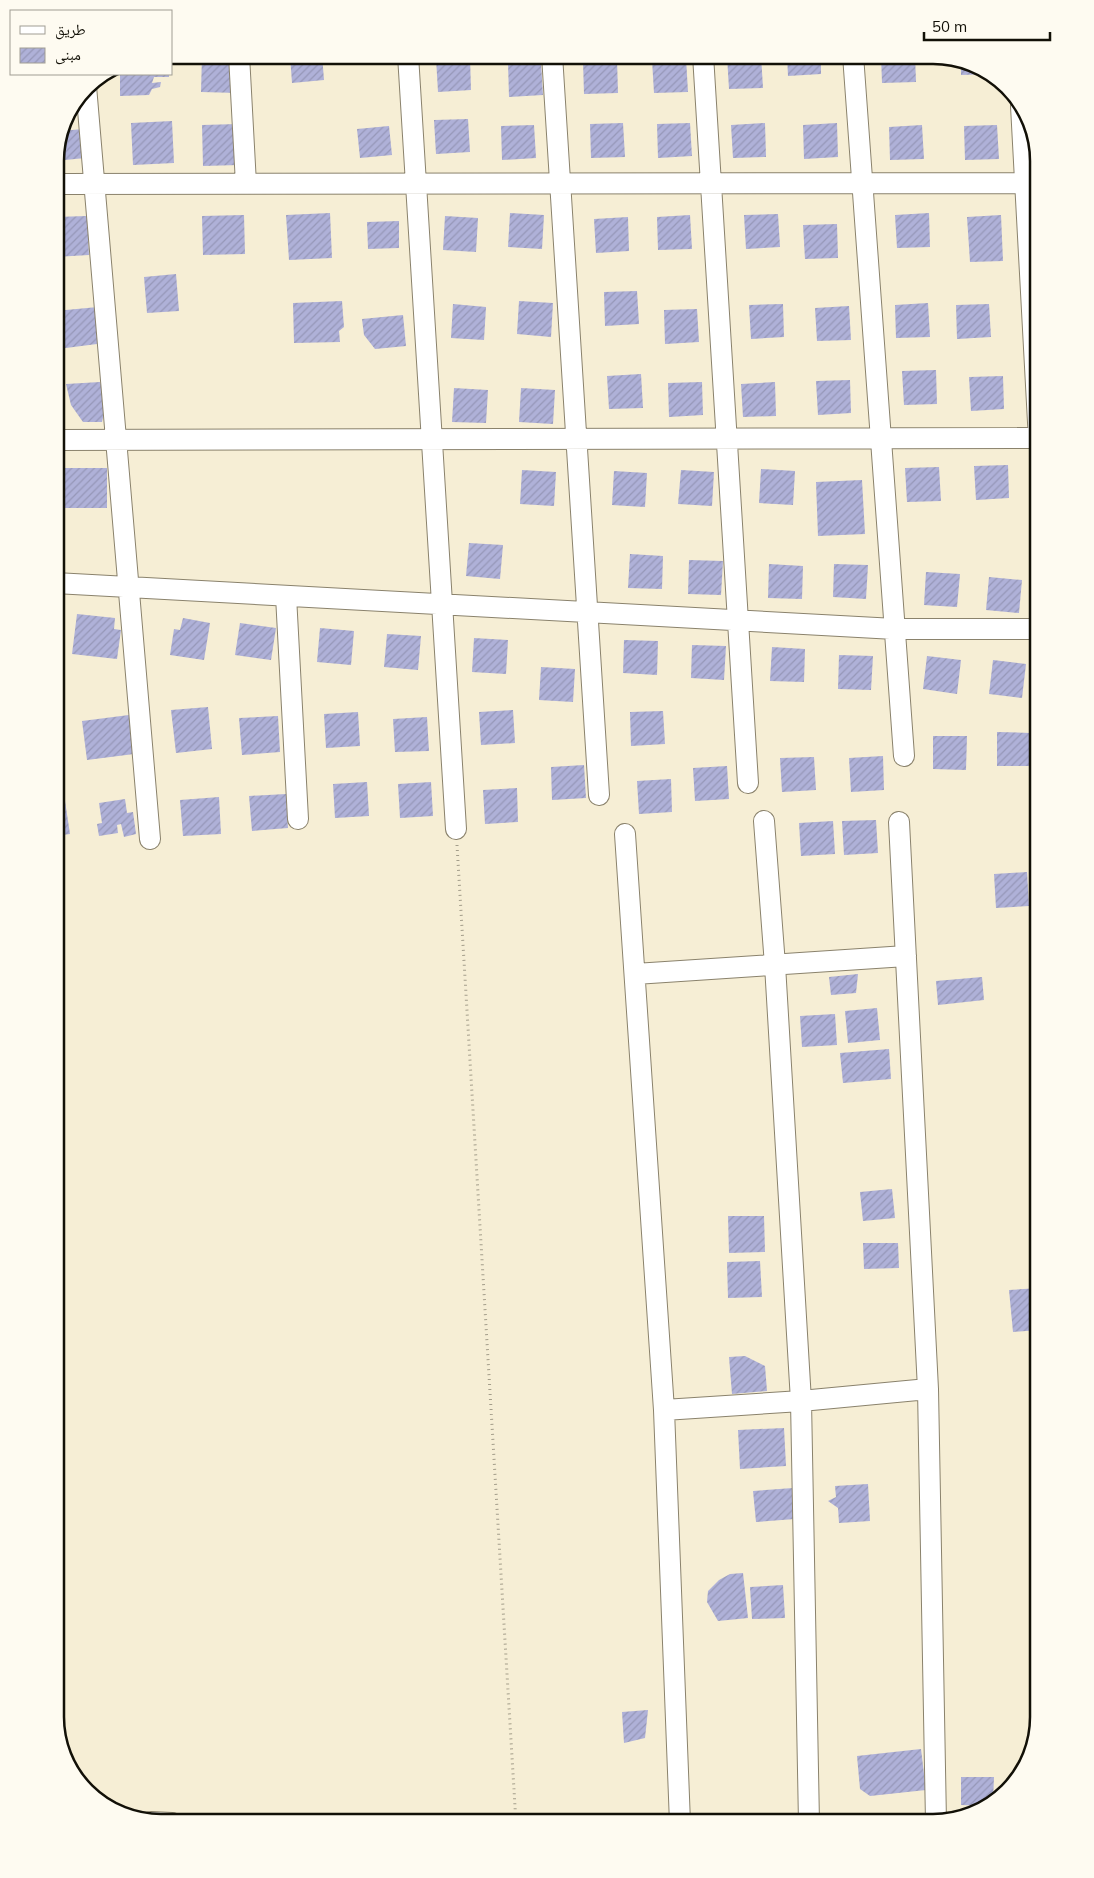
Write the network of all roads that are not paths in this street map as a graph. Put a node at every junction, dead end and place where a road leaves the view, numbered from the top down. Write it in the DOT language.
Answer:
graph roads {
  1 [pos="239,64"];
  2 [pos="409,64"];
  3 [pos="553,64"];
  4 [pos="704,64"];
  5 [pos="854,64"];
  6 [pos="87,98"];
  7 [pos="1022,122"];
  8 [pos="1024,182"];
  9 [pos="560,183"];
  10 [pos="711,183"];
  11 [pos="862,183"];
  12 [pos="64,184"];
  13 [pos="93,184"];
  14 [pos="246,184"];
  15 [pos="416,184"];
  16 [pos="1030,285"];
  17 [pos="432,439"];
  18 [pos="577,439"];
  19 [pos="727,439"];
  20 [pos="881,439"];
  21 [pos="64,440"];
  22 [pos="115,440"];
  23 [pos="1030,440"];
  24 [pos="64,583"];
  25 [pos="128,587"];
  26 [pos="286,596"];
  27 [pos="442,604"];
  28 [pos="588,612"];
  29 [pos="737,620"];
  30 [pos="895,629"];
  31 [pos="1030,629"];
  32 [pos="904,756"];
  33 [pos="748,783"];
  34 [pos="600,795"];
  35 [pos="298,819"];
  36 [pos="764,822"];
  37 [pos="899,822"];
  38 [pos="456,829"];
  39 [pos="625,834"];
  40 [pos="150,839"];
  41 [pos="906,956"];
  42 [pos="776,965"];
  43 [pos="635,974"];
  44 [pos="928,1389"];
  45 [pos="801,1401"];
  46 [pos="664,1410"];
  47 [pos="680,1814"];
  48 [pos="809,1814"];
  49 [pos="936,1814"];
  1 -- 14 [label="street"];
  2 -- 15 [label="street"];
  3 -- 9 [label="street"];
  4 -- 10 [label="street"];
  5 -- 11 [label="street"];
  6 -- 13 [label="street"];
  7 -- 8 [label="street"];
  8 -- 11 [label="street"];
  8 -- 16 [label="street"];
  9 -- 10 [label="street"];
  9 -- 15 [label="street"];
  9 -- 18 [label="street"];
  10 -- 11 [label="street"];
  10 -- 19 [label="street"];
  11 -- 20 [label="street"];
  12 -- 13 [label="street"];
  13 -- 14 [label="street"];
  13 -- 22 [label="street"];
  14 -- 15 [label="street"];
  15 -- 17 [label="street"];
  17 -- 18 [label="street"];
  17 -- 22 [label="street"];
  17 -- 27 [label="street"];
  18 -- 19 [label="street"];
  18 -- 28 [label="street"];
  19 -- 20 [label="street"];
  19 -- 29 [label="street"];
  20 -- 23 [label="street"];
  20 -- 30 [label="street"];
  21 -- 22 [label="street"];
  22 -- 25 [label="street"];
  24 -- 25 [label="street"];
  25 -- 26 [label="street"];
  25 -- 40 [label="street"];
  26 -- 27 [label="street"];
  26 -- 35 [label="street"];
  27 -- 28 [label="street"];
  27 -- 38 [label="street"];
  28 -- 29 [label="street"];
  28 -- 34 [label="street"];
  29 -- 30 [label="street"];
  29 -- 33 [label="street"];
  30 -- 31 [label="street"];
  30 -- 32 [label="street"];
  36 -- 42 [label="street"];
  37 -- 41 [label="street"];
  39 -- 43 [label="street"];
  41 -- 42 [label="street"];
  41 -- 44 [label="street"];
  42 -- 43 [label="street"];
  42 -- 45 [label="street"];
  43 -- 46 [label="street"];
  44 -- 45 [label="street"];
  44 -- 49 [label="street"];
  45 -- 46 [label="street"];
  45 -- 48 [label="street"];
  46 -- 47 [label="street"];
}
